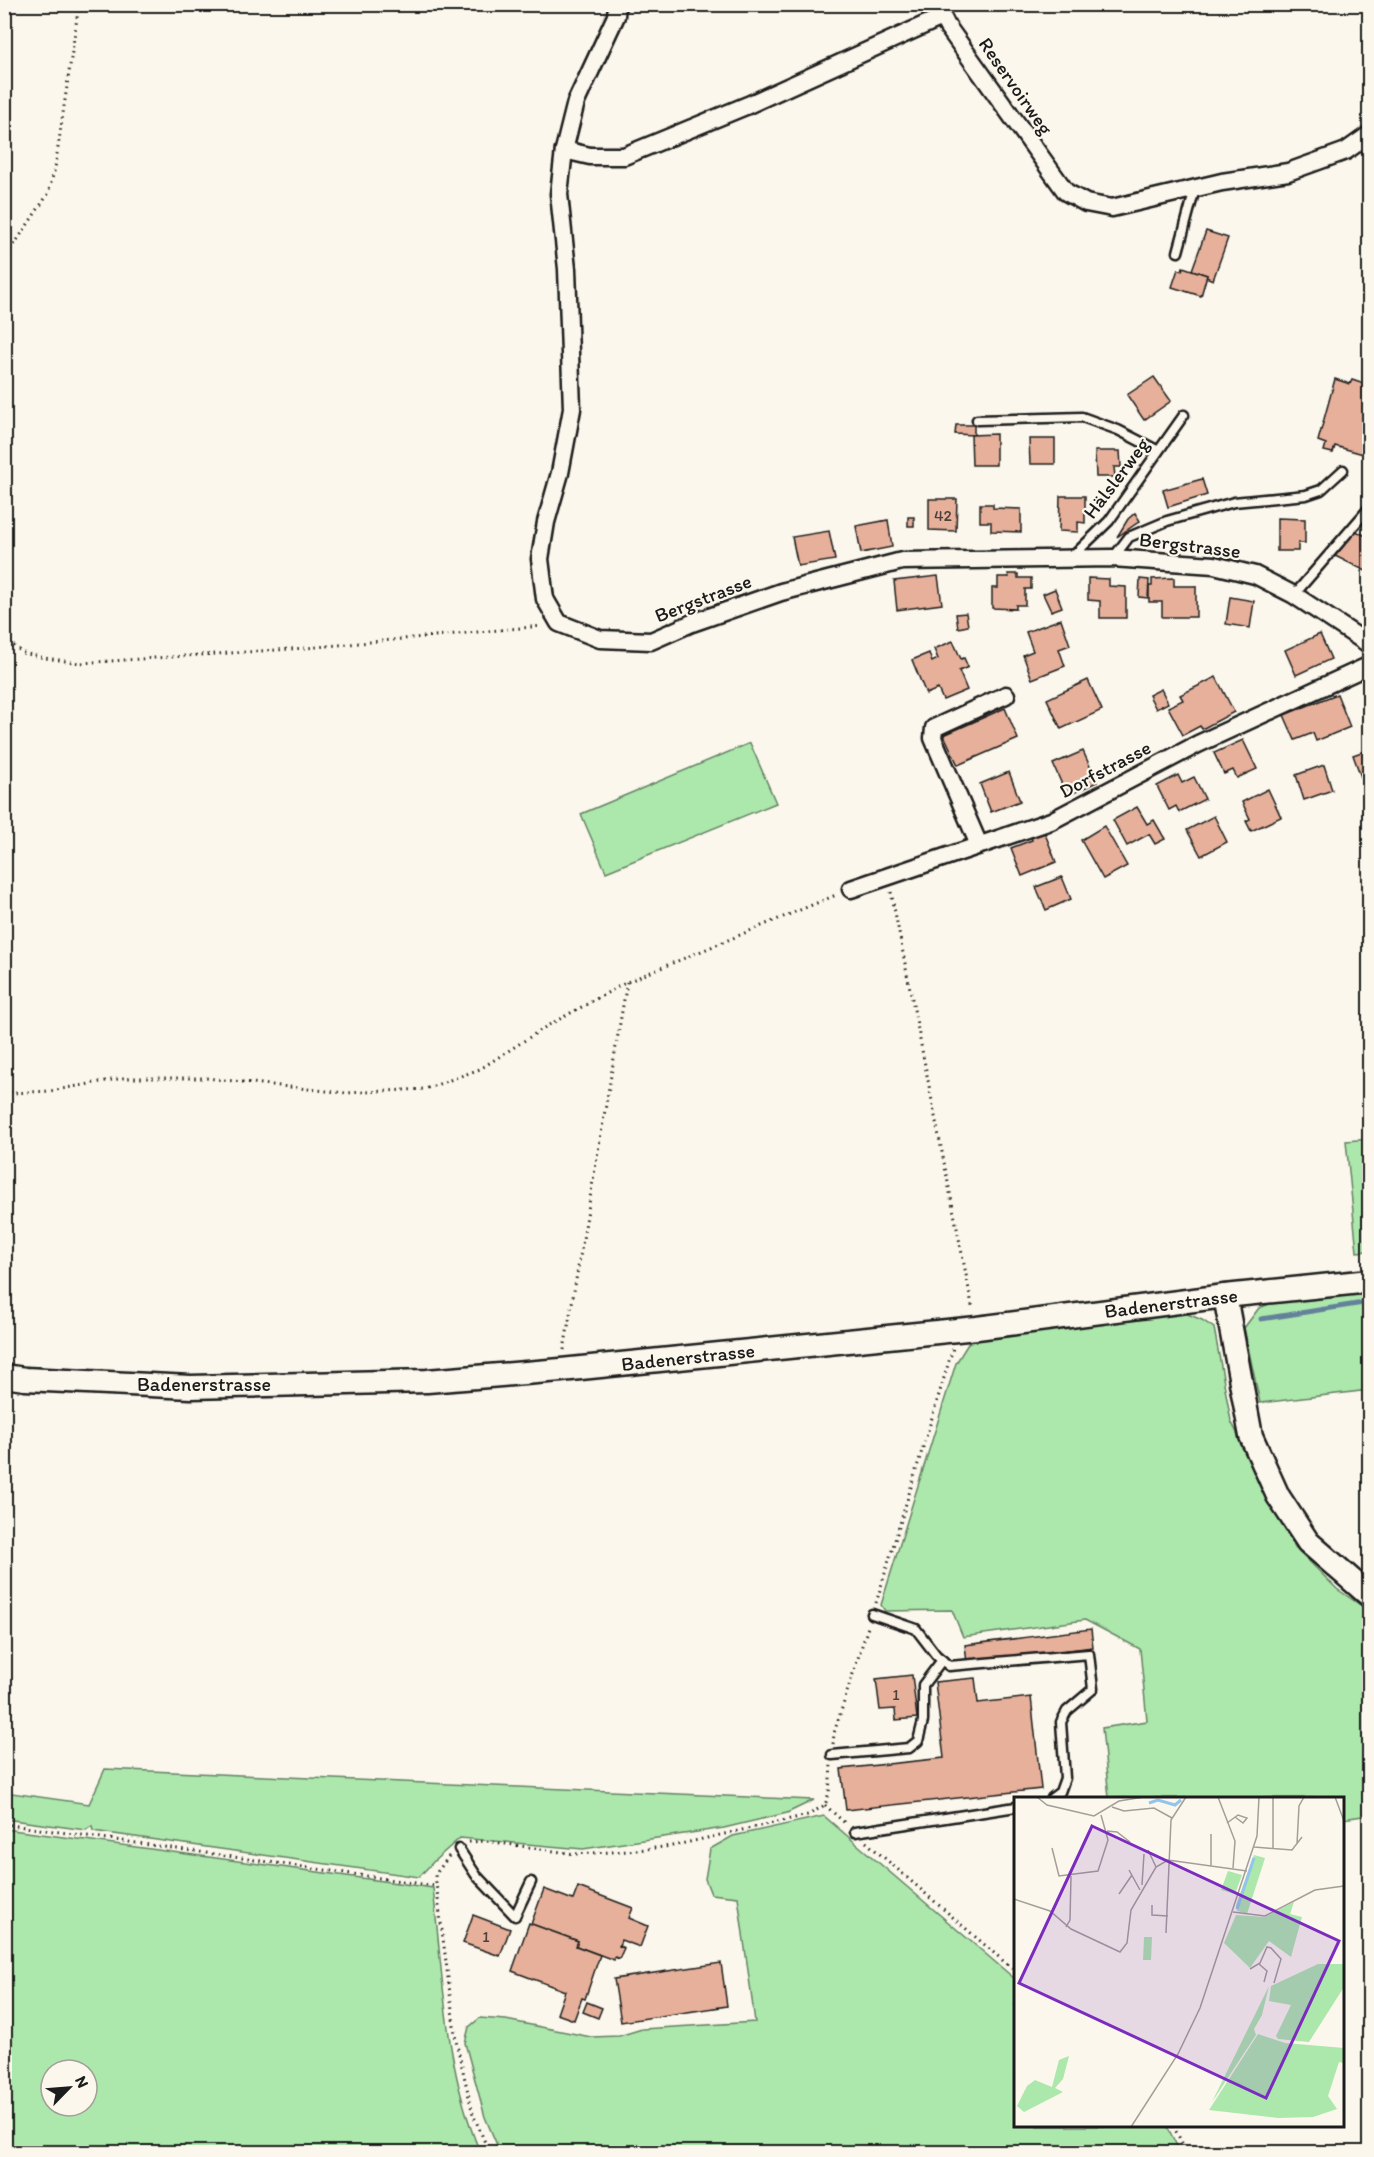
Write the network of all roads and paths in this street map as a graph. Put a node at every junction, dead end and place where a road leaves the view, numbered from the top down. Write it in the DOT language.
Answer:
graph roads {
  1 [pos="79,4"];
  2 [pos="617,4"];
  3 [pos="939,11"];
  4 [pos="1370,134"];
  5 [pos="564,150"];
  6 [pos="1195,189"];
  7 [pos="1178,252"];
  8 [pos="4,260"];
  9 [pos="1184,414"];
  10 [pos="977,420"];
  11 [pos="1157,450"];
  12 [pos="1343,470"];
  13 [pos="1370,507"];
  14 [pos="1112,558"];
  15 [pos="1070,559"];
  16 [pos="1294,595"];
  17 [pos="559,623"];
  18 [pos="4,638"];
  19 [pos="1370,645"];
  20 [pos="1370,665"];
  21 [pos="1006,695"];
  22 [pos="980,845"];
  23 [pos="888,876"];
  24 [pos="851,889"];
  25 [pos="627,982"];
  26 [pos="4,1090"];
  27 [pos="1370,1281"];
  28 [pos="1225,1296"];
  29 [pos="968,1329"];
  30 [pos="561,1370"];
  31 [pos="4,1376"];
  32 [pos="1370,1596"];
  33 [pos="872,1614"];
  34 [pos="942,1660"];
  35 [pos="832,1755"];
  36 [pos="1053,1797"];
  37 [pos="825,1805"];
  38 [pos="1014,1807"];
  39 [pos="4,1824"];
  40 [pos="855,1832"];
  41 [pos="459,1849"];
  42 [pos="531,1881"];
  43 [pos="436,1886"];
  44 [pos="1014,1970"];
  45 [pos="1174,2127"];
  46 [pos="489,2152"];
  47 [pos="1187,2152"];
  1 -- 8 [label="path"];
  2 -- 5 [label="street"];
  3 -- 5 [label="street, Reservoirweg"];
  3 -- 6 [label="street, Reservoirweg"];
  4 -- 6 [label="street, Reservoirweg"];
  5 -- 17 [label="street"];
  6 -- 7 [label="lane"];
  9 -- 11 [label="lane, Hälslerweg"];
  10 -- 11 [label="lane"];
  11 -- 15 [label="lane, Hälslerweg"];
  12 -- 14 [label="lane"];
  13 -- 16 [label="lane"];
  14 -- 15 [label="street, Bergstrasse"];
  14 -- 16 [label="street, Bergstrasse"];
  15 -- 17 [label="street, Bergstrasse"];
  16 -- 19 [label="street, Bergstrasse"];
  17 -- 18 [label="path"];
  20 -- 22 [label="street, Dorfstrasse"];
  21 -- 22 [label="street"];
  22 -- 23 [label="street, Dorfstrasse"];
  23 -- 24 [label="street, Dorfstrasse"];
  23 -- 29 [label="path"];
  24 -- 25 [label="path"];
  25 -- 26 [label="path"];
  25 -- 30 [label="path"];
  27 -- 28 [label="street, Badenerstrasse"];
  28 -- 29 [label="street, Badenerstrasse"];
  28 -- 32 [label="street"];
  29 -- 30 [label="street, Badenerstrasse"];
  29 -- 33 [label="path"];
  30 -- 31 [label="street, Badenerstrasse"];
  33 -- 34 [label="lane"];
  33 -- 35 [label="path"];
  34 -- 35 [label="lane"];
  34 -- 36 [label="lane"];
  35 -- 37 [label="path"];
  37 -- 40 [label="path"];
  37 -- 41 [label="path"];
  38 -- 40 [label="lane"];
  39 -- 43 [label="path"];
  40 -- 44 [label="path"];
  41 -- 42 [label="lane"];
  41 -- 43 [label="path"];
  43 -- 46 [label="path"];
  45 -- 47 [label="path"];
}
